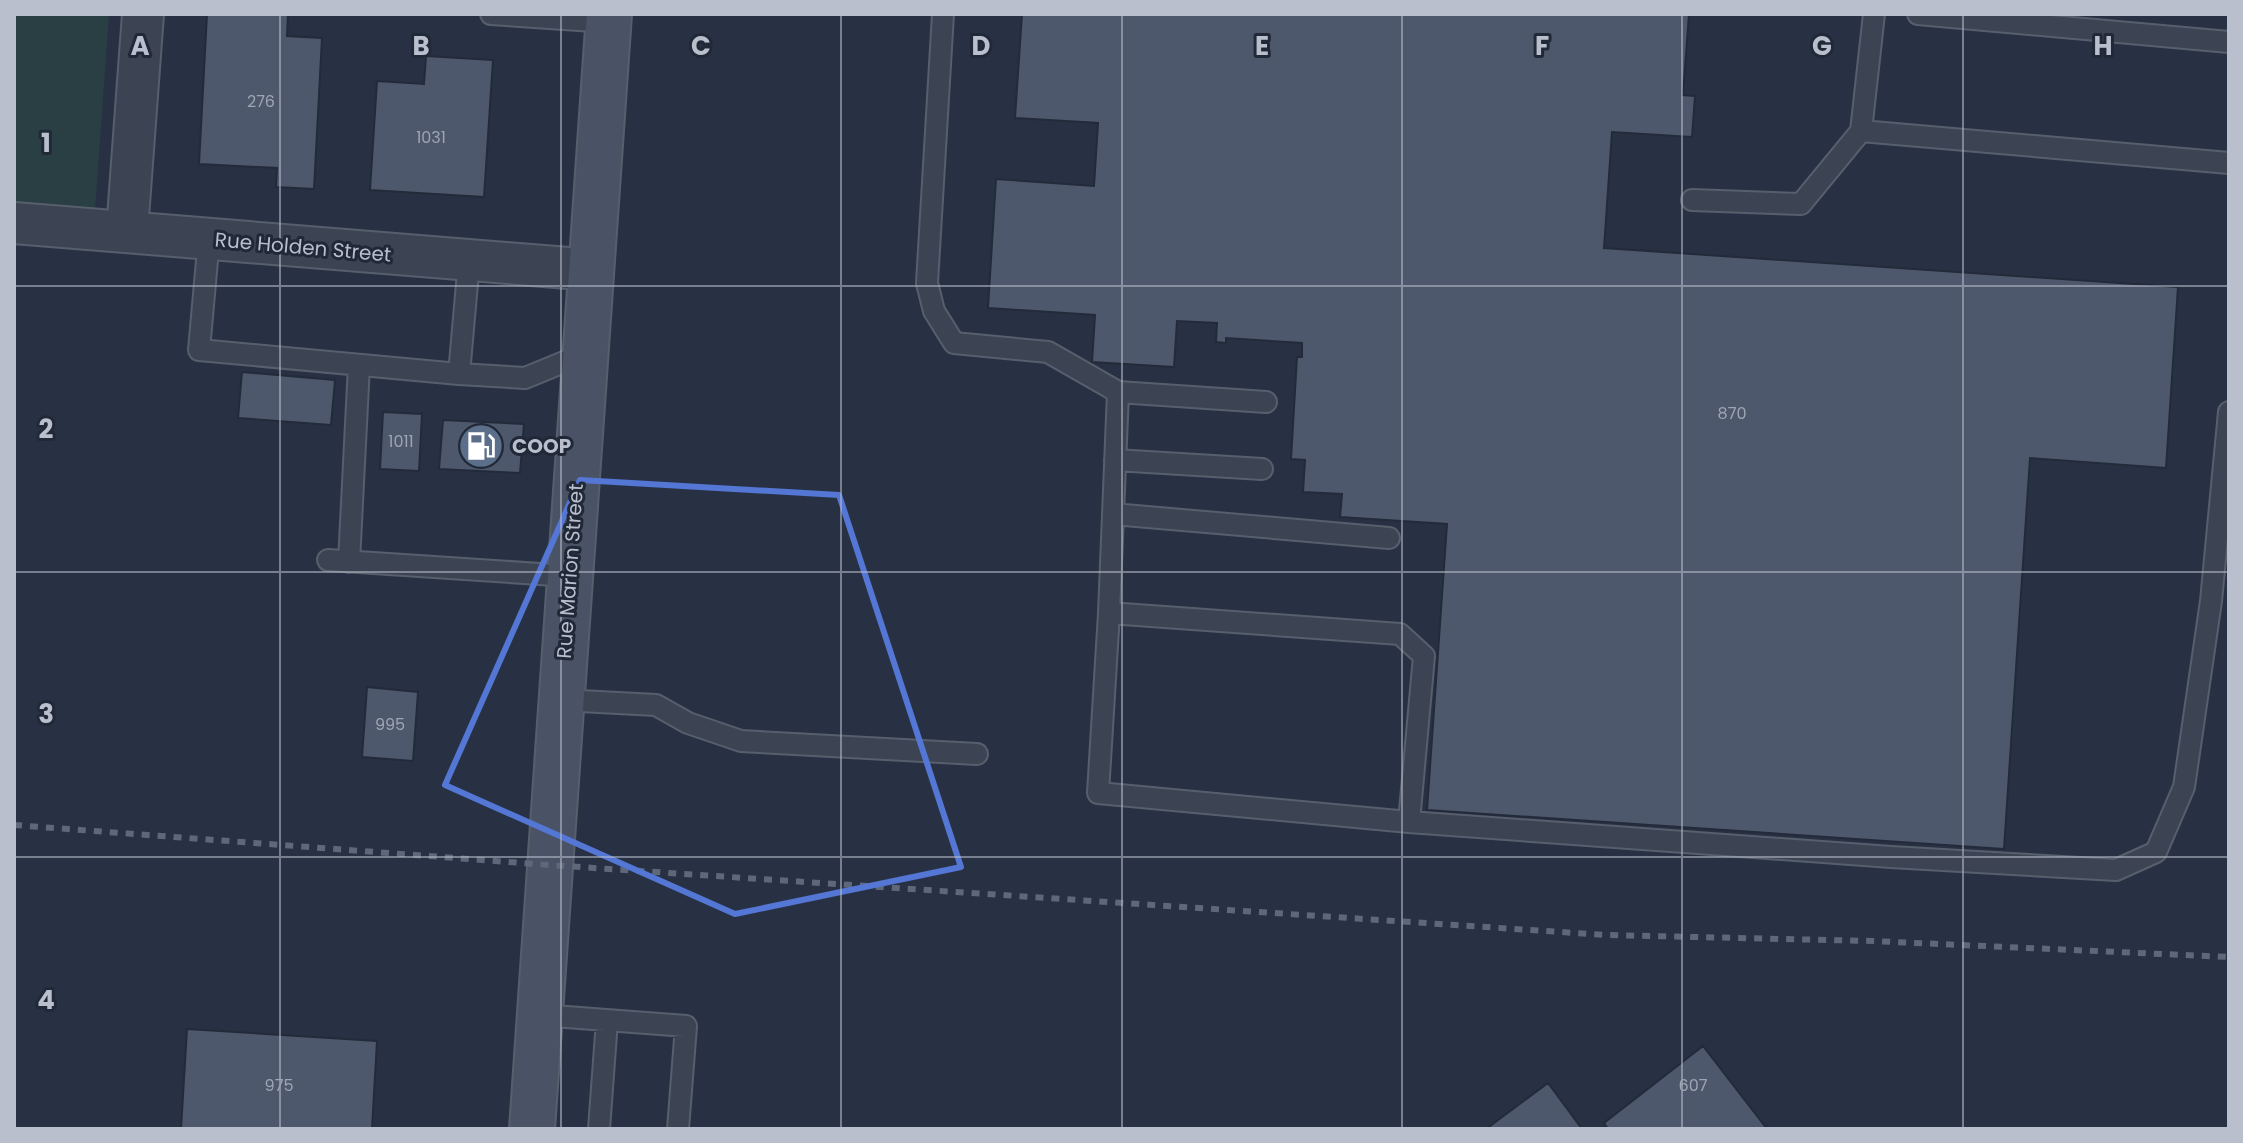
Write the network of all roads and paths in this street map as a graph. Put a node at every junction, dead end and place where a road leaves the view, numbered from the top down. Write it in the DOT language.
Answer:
graph roads {
  1 [pos="143,14"];
  2 [pos="491,14"];
  3 [pos="943,14"];
  4 [pos="1874,14"];
  5 [pos="1918,14"];
  6 [pos="609,18"];
  7 [pos="2229,42"];
  8 [pos="1861,131"];
  9 [pos="2229,163"];
  10 [pos="1692,200"];
  11 [pos="14,223"];
  12 [pos="127,231"];
  13 [pos="209,238"];
  14 [pos="469,261"];
  15 [pos="593,270"];
  16 [pos="586,353"];
  17 [pos="359,365"];
  18 [pos="459,374"];
  19 [pos="1118,392"];
  20 [pos="1266,402"];
  21 [pos="2229,412"];
  22 [pos="1115,460"];
  23 [pos="1262,469"];
  24 [pos="1113,514"];
  25 [pos="1389,538"];
  26 [pos="328,560"];
  27 [pos="349,562"];
  28 [pos="570,576"];
  29 [pos="1109,613"];
  30 [pos="561,700"];
  31 [pos="977,754"];
  32 [pos="1409,822"];
  33 [pos="540,1015"];
  34 [pos="607,1020"];
  35 [pos="532,1129"];
  36 [pos="599,1129"];
  37 [pos="678,1129"];
  1 -- 12 [label="street"];
  2 -- 6 [label="lane"];
  3 -- 19 [label="lane"];
  4 -- 8 [label="lane"];
  5 -- 7 [label="lane"];
  6 -- 15 [label="main road, Rue Marion Street"];
  8 -- 9 [label="lane"];
  8 -- 10 [label="lane"];
  11 -- 12 [label="street, Rue Holden Street"];
  12 -- 13 [label="street, Rue Holden Street"];
  13 -- 14 [label="street, Rue Holden Street"];
  13 -- 17 [label="lane"];
  14 -- 15 [label="street, Rue Holden Street"];
  14 -- 18 [label="lane"];
  15 -- 16 [label="main road, Rue Marion Street"];
  16 -- 18 [label="lane"];
  16 -- 28 [label="main road, Rue Marion Street"];
  17 -- 18 [label="lane"];
  17 -- 27 [label="lane"];
  19 -- 20 [label="lane"];
  19 -- 22 [label="lane"];
  21 -- 32 [label="lane"];
  22 -- 23 [label="lane"];
  22 -- 24 [label="lane"];
  24 -- 25 [label="lane"];
  24 -- 29 [label="lane"];
  26 -- 27 [label="lane"];
  27 -- 28 [label="lane"];
  28 -- 30 [label="main road, Rue Marion Street"];
  29 -- 32 [label="lane"];
  29 -- 32 [label="lane"];
  30 -- 31 [label="lane"];
  30 -- 33 [label="main road, Rue Marion Street"];
  33 -- 34 [label="lane"];
  33 -- 35 [label="main road, Rue Marion Street"];
  34 -- 36 [label="lane"];
  34 -- 37 [label="lane"];
}
